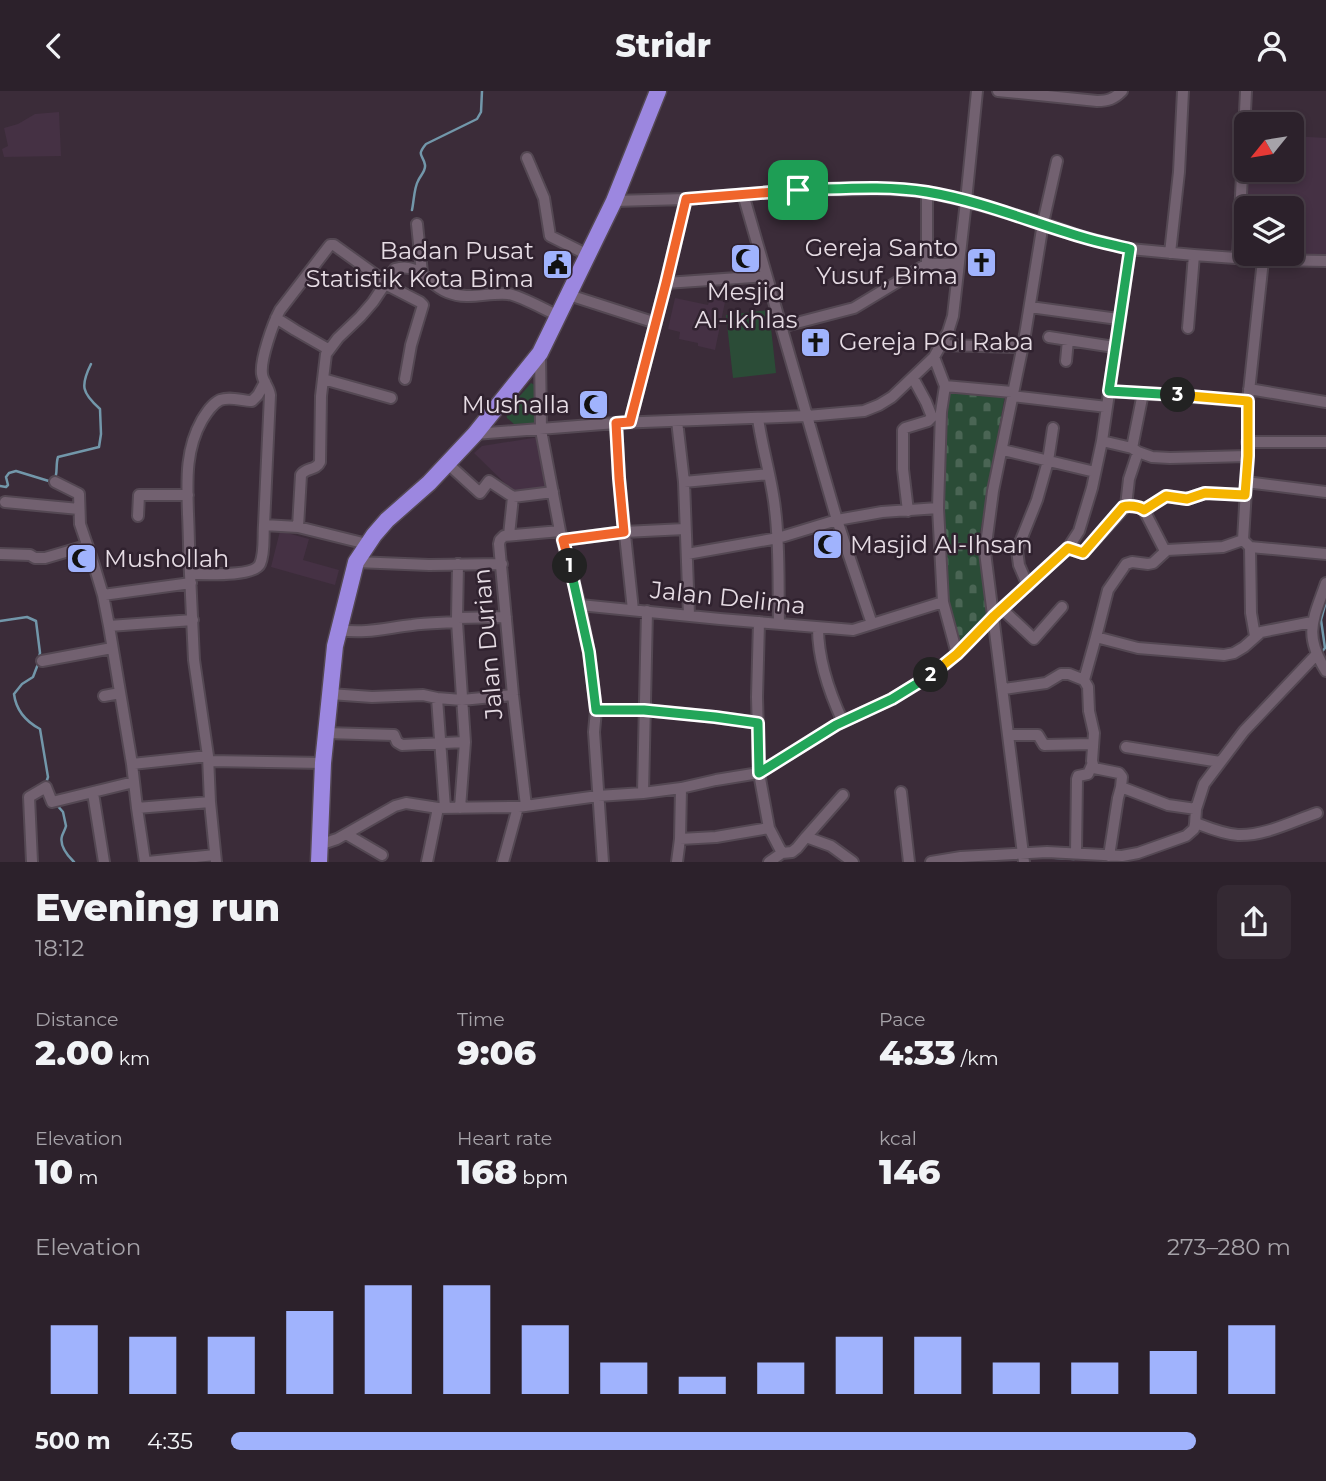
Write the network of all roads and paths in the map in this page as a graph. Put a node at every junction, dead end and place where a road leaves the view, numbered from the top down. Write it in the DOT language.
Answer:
graph roads {
  1 [pos="658,91"];
  2 [pos="976,91"];
  3 [pos="998,91"];
  4 [pos="1122,91"];
  5 [pos="1183,91"];
  6 [pos="1246,91"];
  7 [pos="1073,95"];
  8 [pos="527,158"];
  9 [pos="1056,161"];
  10 [pos="927,192"];
  11 [pos="743,194"];
  12 [pos="1241,196"];
  13 [pos="686,199"];
  14 [pos="614,201"];
  15 [pos="966,201"];
  16 [pos="1043,223"];
  17 [pos="417,224"];
  18 [pos="1130,249"];
  19 [pos="1170,253"];
  20 [pos="588,255"];
  21 [pos="1194,255"];
  22 [pos="1234,258"];
  23 [pos="1304,261"];
  24 [pos="1326,261"];
  25 [pos="927,264"];
  26 [pos="958,264"];
  27 [pos="1262,266"];
  28 [pos="422,273"];
  29 [pos="766,276"];
  30 [pos="386,283"];
  31 [pos="666,283"];
  32 [pos="569,295"];
  33 [pos="1030,307"];
  34 [pos="559,316"];
  35 [pos="276,318"];
  36 [pos="1118,319"];
  37 [pos="656,323"];
  38 [pos="781,327"];
  39 [pos="1188,328"];
  40 [pos="1049,337"];
  41 [pos="1068,340"];
  42 [pos="942,345"];
  43 [pos="1022,347"];
  44 [pos="1114,347"];
  45 [pos="328,349"];
  46 [pos="540,353"];
  47 [pos="934,357"];
  48 [pos="1066,361"];
  49 [pos="913,378"];
  50 [pos="323,379"];
  51 [pos="405,379"];
  52 [pos="265,382"];
  53 [pos="945,386"];
  54 [pos="1109,391"];
  55 [pos="1143,393"];
  56 [pos="1012,394"];
  57 [pos="1248,395"];
  58 [pos="391,398"];
  59 [pos="1326,403"];
  60 [pos="1107,407"];
  61 [pos="807,416"];
  62 [pos="758,418"];
  63 [pos="677,421"];
  64 [pos="630,422"];
  65 [pos="616,423"];
  66 [pos="1053,428"];
  67 [pos="541,430"];
  68 [pos="475,434"];
  69 [pos="1102,441"];
  70 [pos="1247,442"];
  71 [pos="1326,442"];
  72 [pos="1003,450"];
  73 [pos="1135,450"];
  74 [pos="1248,456"];
  75 [pos="1048,461"];
  76 [pos="447,463"];
  77 [pos="1095,472"];
  78 [pos="769,474"];
  79 [pos="55,482"];
  80 [pos="684,482"];
  81 [pos="1246,482"];
  82 [pos="553,492"];
  83 [pos="1326,492"];
  84 [pos="187,495"];
  85 [pos="1245,495"];
  86 [pos="513,497"];
  87 [pos="5,502"];
  88 [pos="1126,506"];
  89 [pos="79,509"];
  90 [pos="938,509"];
  91 [pos="1144,510"];
  92 [pos="908,511"];
  93 [pos="138,516"];
  94 [pos="837,520"];
  95 [pos="264,524"];
  96 [pos="298,527"];
  97 [pos="685,529"];
  98 [pos="624,532"];
  99 [pos="509,535"];
  100 [pos="561,535"];
  101 [pos="778,538"];
  102 [pos="1247,543"];
  103 [pos="367,544"];
  104 [pos="86,546"];
  105 [pos="1068,548"];
  106 [pos="1165,551"];
  107 [pos="0,554"];
  108 [pos="687,554"];
  109 [pos="1326,554"];
  110 [pos="356,562"];
  111 [pos="458,564"];
  112 [pos="502,564"];
  113 [pos="190,578"];
  114 [pos="1326,583"];
  115 [pos="1028,586"];
  116 [pos="103,595"];
  117 [pos="943,602"];
  118 [pos="580,605"];
  119 [pos="1062,607"];
  120 [pos="633,610"];
  121 [pos="647,611"];
  122 [pos="998,613"];
  123 [pos="689,615"];
  124 [pos="506,617"];
  125 [pos="193,620"];
  126 [pos="457,620"];
  127 [pos="759,622"];
  128 [pos="1312,622"];
  129 [pos="779,624"];
  130 [pos="872,624"];
  131 [pos="109,626"];
  132 [pos="818,628"];
  133 [pos="339,630"];
  134 [pos="1255,636"];
  135 [pos="1096,637"];
  136 [pos="112,647"];
  137 [pos="957,654"];
  138 [pos="42,661"];
  139 [pos="1320,661"];
  140 [pos="1084,680"];
  141 [pos="1004,689"];
  142 [pos="120,693"];
  143 [pos="330,694"];
  144 [pos="513,695"];
  145 [pos="104,696"];
  146 [pos="437,698"];
  147 [pos="461,700"];
  148 [pos="596,710"];
  149 [pos="644,710"];
  150 [pos="843,722"];
  151 [pos="758,723"];
  152 [pos="326,733"];
  153 [pos="1009,735"];
  154 [pos="465,742"];
  155 [pos="440,744"];
  156 [pos="1092,744"];
  157 [pos="1126,747"];
  158 [pos="208,758"];
  159 [pos="1220,762"];
  160 [pos="323,763"];
  161 [pos="132,764"];
  162 [pos="1092,765"];
  163 [pos="759,773"];
  164 [pos="134,782"];
  165 [pos="1121,787"];
  166 [pos="681,788"];
  167 [pos="901,792"];
  168 [pos="93,793"];
  169 [pos="643,793"];
  170 [pos="843,795"];
  171 [pos="598,796"];
  172 [pos="210,802"];
  173 [pos="522,807"];
  174 [pos="137,808"];
  175 [pos="441,808"];
  176 [pos="460,808"];
  177 [pos="1196,809"];
  178 [pos="1317,813"];
  179 [pos="1196,823"];
  180 [pos="769,828"];
  181 [pos="346,834"];
  182 [pos="806,837"];
  183 [pos="680,839"];
  184 [pos="319,845"];
  185 [pos="782,853"];
  186 [pos="1076,853"];
  187 [pos="382,855"];
  188 [pos="1109,856"];
  189 [pos="1024,857"];
  190 [pos="216,858"];
  191 [pos="32,862"];
  192 [pos="104,862"];
  193 [pos="146,862"];
  194 [pos="319,862"];
  195 [pos="427,862"];
  196 [pos="503,862"];
  197 [pos="603,862"];
  198 [pos="677,862"];
  199 [pos="769,862"];
  200 [pos="853,862"];
  201 [pos="909,862"];
  202 [pos="931,862"];
  1 -- 14 [label="highway"];
  2 -- 15 [label="street"];
  3 -- 7 [label="street"];
  4 -- 7 [label="street"];
  5 -- 19 [label="street"];
  6 -- 12 [label="street"];
  8 -- 20 [label="street"];
  9 -- 16 [label="street"];
  10 -- 11 [label="street"];
  10 -- 15 [label="street"];
  10 -- 25 [label="street"];
  11 -- 13 [label="street"];
  11 -- 29 [label="street"];
  13 -- 14 [label="street"];
  13 -- 31 [label="street"];
  14 -- 20 [label="highway"];
  15 -- 16 [label="street"];
  15 -- 26 [label="street"];
  16 -- 18 [label="street"];
  16 -- 33 [label="street"];
  17 -- 28 [label="street"];
  18 -- 19 [label="street"];
  18 -- 36 [label="street"];
  19 -- 21 [label="street"];
  20 -- 32 [label="highway"];
  21 -- 22 [label="street"];
  21 -- 39 [label="street"];
  23 -- 24 [label="street"];
  25 -- 26 [label="street"];
  25 -- 38 [label="street"];
  26 -- 42 [label="street"];
  27 -- 57 [label="street"];
  28 -- 30 [label="street"];
  28 -- 34 [label="street"];
  29 -- 31 [label="street"];
  29 -- 38 [label="street"];
  30 -- 35 [label="street"];
  30 -- 45 [label="street"];
  30 -- 51 [label="street"];
  31 -- 37 [label="street"];
  32 -- 34 [label="highway"];
  32 -- 37 [label="street"];
  33 -- 36 [label="street"];
  33 -- 43 [label="street"];
  34 -- 46 [label="highway"];
  35 -- 45 [label="street"];
  35 -- 52 [label="street"];
  36 -- 44 [label="street"];
  37 -- 64 [label="street"];
  38 -- 61 [label="street"];
  40 -- 41 [label="street"];
  41 -- 44 [label="street"];
  41 -- 48 [label="street"];
  42 -- 43 [label="street"];
  42 -- 47 [label="street"];
  43 -- 56 [label="street"];
  44 -- 54 [label="street"];
  45 -- 50 [label="street"];
  46 -- 67 [label="street"];
  46 -- 68 [label="highway"];
  47 -- 49 [label="street"];
  47 -- 53 [label="street"];
  49 -- 61 [label="street"];
  49 -- 92 [label="street"];
  50 -- 58 [label="street"];
  50 -- 96 [label="street"];
  52 -- 84 [label="street"];
  52 -- 95 [label="street"];
  53 -- 56 [label="street"];
  53 -- 90 [label="street"];
  54 -- 55 [label="street"];
  54 -- 60 [label="street"];
  55 -- 57 [label="street"];
  55 -- 73 [label="street"];
  56 -- 60 [label="street"];
  56 -- 72 [label="street"];
  57 -- 59 [label="street"];
  57 -- 70 [label="street"];
  60 -- 69 [label="street"];
  61 -- 62 [label="street"];
  61 -- 94 [label="street"];
  62 -- 63 [label="street"];
  62 -- 78 [label="street"];
  63 -- 64 [label="street"];
  63 -- 80 [label="street"];
  64 -- 65 [label="street"];
  65 -- 67 [label="street"];
  65 -- 98 [label="street"];
  66 -- 75 [label="street"];
  67 -- 68 [label="street"];
  67 -- 82 [label="street"];
  68 -- 76 [label="highway"];
  69 -- 73 [label="street"];
  69 -- 77 [label="street"];
  70 -- 71 [label="street"];
  70 -- 74 [label="street"];
  72 -- 75 [label="street"];
  72 -- 122 [label="street"];
  73 -- 74 [label="street"];
  73 -- 88 [label="street"];
  74 -- 81 [label="street"];
  75 -- 77 [label="street"];
  75 -- 115 [label="street"];
  76 -- 86 [label="street"];
  76 -- 103 [label="highway"];
  77 -- 105 [label="street"];
  78 -- 80 [label="street"];
  78 -- 101 [label="street"];
  79 -- 89 [label="street"];
  80 -- 97 [label="street"];
  81 -- 83 [label="street"];
  81 -- 85 [label="street"];
  82 -- 86 [label="street"];
  82 -- 100 [label="street"];
  84 -- 93 [label="street"];
  84 -- 113 [label="street"];
  85 -- 91 [label="street"];
  85 -- 102 [label="street"];
  86 -- 99 [label="street"];
  87 -- 89 [label="street"];
  88 -- 91 [label="street"];
  88 -- 105 [label="street"];
  89 -- 104 [label="street"];
  90 -- 92 [label="street"];
  90 -- 117 [label="street"];
  91 -- 106 [label="street"];
  92 -- 94 [label="street"];
  94 -- 101 [label="street"];
  94 -- 130 [label="street"];
  95 -- 96 [label="street"];
  95 -- 113 [label="street"];
  96 -- 103 [label="street"];
  97 -- 98 [label="street, Jalan Durian"];
  97 -- 108 [label="street"];
  98 -- 100 [label="street, Jalan Durian"];
  98 -- 120 [label="street"];
  99 -- 100 [label="street, Jalan Durian"];
  99 -- 112 [label="street, Jalan Durian"];
  100 -- 118 [label="street"];
  101 -- 108 [label="street"];
  101 -- 129 [label="street"];
  102 -- 106 [label="street"];
  102 -- 109 [label="street"];
  102 -- 134 [label="street"];
  103 -- 110 [label="highway"];
  104 -- 107 [label="street"];
  104 -- 116 [label="street"];
  105 -- 115 [label="street"];
  106 -- 135 [label="street"];
  108 -- 123 [label="street"];
  110 -- 111 [label="street"];
  110 -- 133 [label="highway"];
  111 -- 112 [label="street"];
  111 -- 126 [label="street"];
  112 -- 124 [label="street, Jalan Durian"];
  113 -- 116 [label="street"];
  113 -- 125 [label="street"];
  114 -- 128 [label="street"];
  115 -- 122 [label="street"];
  116 -- 131 [label="street"];
  117 -- 130 [label="street, Jalan Delima"];
  117 -- 137 [label="street"];
  118 -- 120 [label="street, Jalan Delima"];
  118 -- 148 [label="street"];
  119 -- 122 [label="street"];
  120 -- 121 [label="street, Jalan Delima"];
  121 -- 123 [label="street, Jalan Delima"];
  121 -- 149 [label="street"];
  122 -- 137 [label="street"];
  122 -- 141 [label="street"];
  123 -- 127 [label="street, Jalan Delima"];
  124 -- 126 [label="street"];
  124 -- 144 [label="street, Jalan Durian"];
  125 -- 131 [label="street"];
  125 -- 158 [label="street"];
  126 -- 133 [label="street"];
  126 -- 147 [label="street"];
  127 -- 129 [label="street, Jalan Delima"];
  127 -- 151 [label="street"];
  128 -- 134 [label="street"];
  128 -- 139 [label="street"];
  129 -- 132 [label="street, Jalan Delima"];
  130 -- 132 [label="street, Jalan Delima"];
  131 -- 136 [label="street"];
  132 -- 150 [label="street"];
  133 -- 143 [label="highway"];
  134 -- 135 [label="street"];
  135 -- 140 [label="street"];
  136 -- 138 [label="street"];
  136 -- 142 [label="street"];
  137 -- 150 [label="street"];
  139 -- 159 [label="street"];
  140 -- 141 [label="street"];
  140 -- 156 [label="street"];
  141 -- 153 [label="street"];
  142 -- 145 [label="street"];
  142 -- 161 [label="street"];
  143 -- 146 [label="street"];
  143 -- 152 [label="highway"];
  144 -- 147 [label="street"];
  144 -- 173 [label="street, Jalan Durian"];
  146 -- 147 [label="street"];
  146 -- 155 [label="street"];
  147 -- 154 [label="street"];
  148 -- 149 [label="street"];
  148 -- 171 [label="street"];
  149 -- 151 [label="street"];
  149 -- 169 [label="street"];
  150 -- 163 [label="street"];
  151 -- 163 [label="street"];
  152 -- 155 [label="street"];
  152 -- 160 [label="highway"];
  153 -- 156 [label="street"];
  153 -- 189 [label="street"];
  154 -- 155 [label="street"];
  154 -- 176 [label="street"];
  155 -- 175 [label="street"];
  156 -- 162 [label="street"];
  157 -- 159 [label="street"];
  158 -- 160 [label="street"];
  158 -- 161 [label="street"];
  158 -- 172 [label="street"];
  159 -- 177 [label="street"];
  160 -- 184 [label="highway"];
  161 -- 164 [label="street"];
  162 -- 165 [label="street"];
  162 -- 186 [label="street"];
  163 -- 166 [label="street"];
  163 -- 180 [label="street"];
  164 -- 168 [label="street"];
  164 -- 174 [label="street"];
  165 -- 177 [label="street"];
  165 -- 188 [label="street"];
  166 -- 169 [label="street"];
  166 -- 183 [label="street"];
  167 -- 201 [label="street"];
  168 -- 191 [label="street"];
  168 -- 192 [label="street"];
  169 -- 171 [label="street"];
  170 -- 182 [label="street"];
  171 -- 173 [label="street"];
  171 -- 197 [label="street"];
  172 -- 174 [label="street"];
  172 -- 190 [label="street"];
  173 -- 176 [label="street"];
  173 -- 196 [label="street"];
  174 -- 193 [label="street"];
  175 -- 176 [label="street"];
  175 -- 181 [label="street"];
  175 -- 195 [label="street"];
  177 -- 179 [label="street"];
  178 -- 179 [label="street"];
  179 -- 188 [label="street"];
  180 -- 183 [label="street"];
  180 -- 185 [label="street"];
  181 -- 184 [label="street"];
  181 -- 187 [label="street"];
  182 -- 185 [label="street"];
  182 -- 200 [label="street"];
  183 -- 198 [label="street"];
  184 -- 194 [label="highway"];
  185 -- 199 [label="street"];
  186 -- 188 [label="street"];
  186 -- 189 [label="street"];
  189 -- 202 [label="street"];
  190 -- 193 [label="street"];
}
